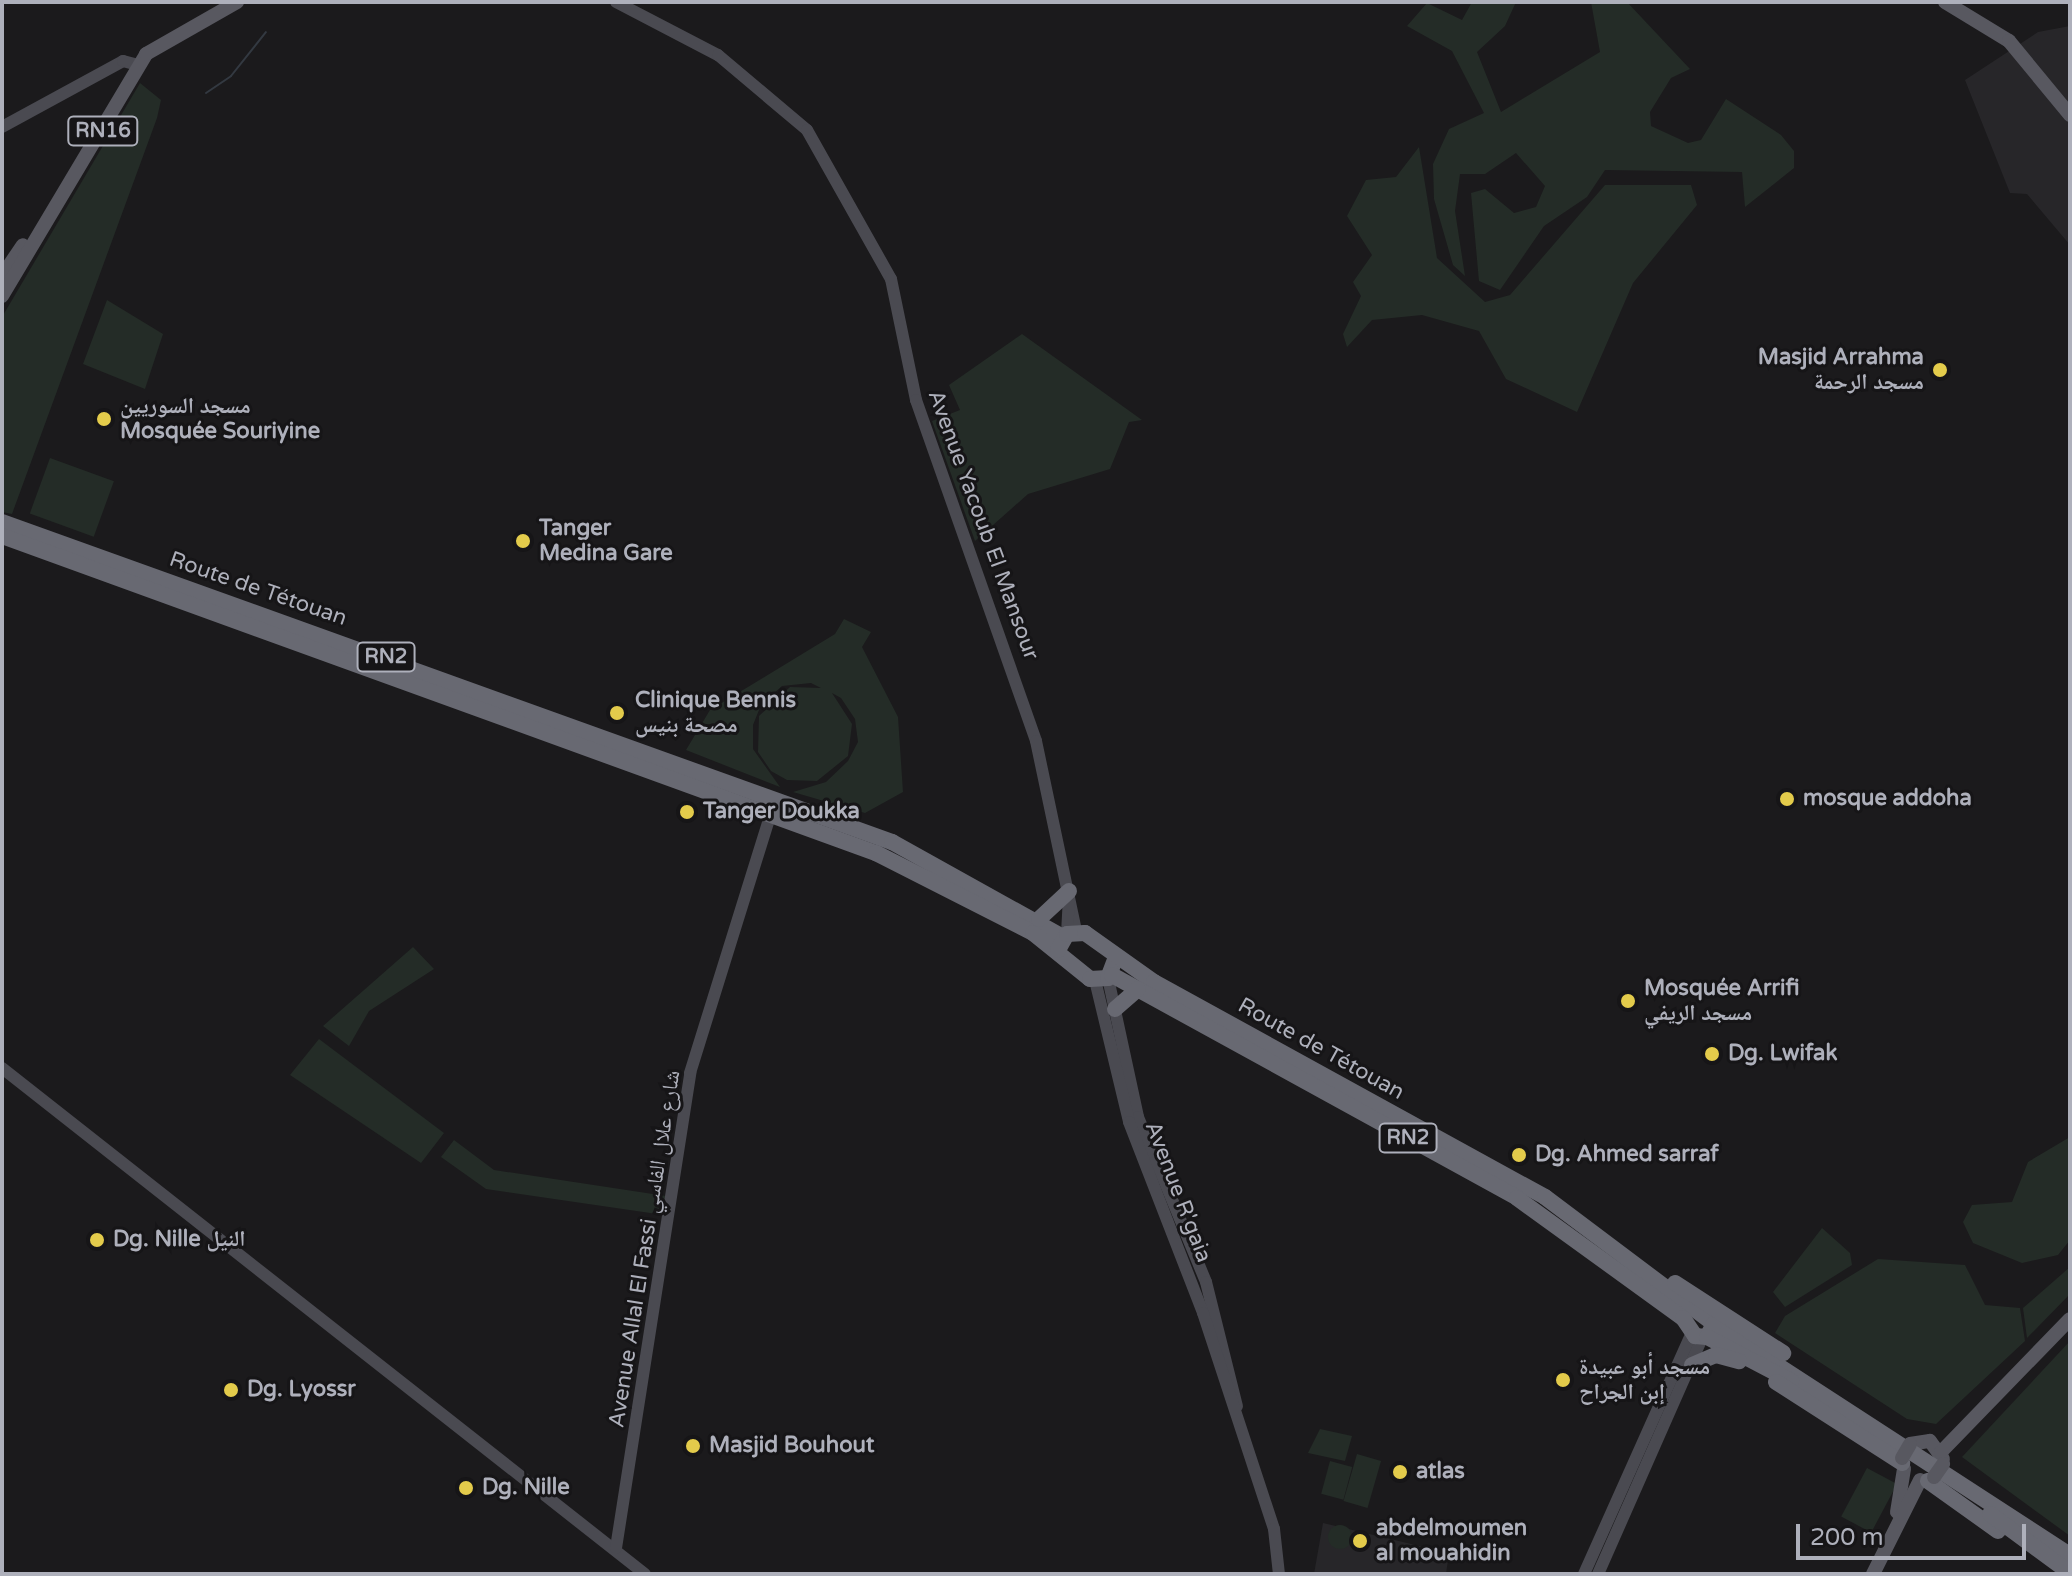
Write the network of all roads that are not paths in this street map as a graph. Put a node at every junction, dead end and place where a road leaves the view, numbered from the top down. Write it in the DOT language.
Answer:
graph roads {
  1 [pos="219,2"];
  2 [pos="237,2"];
  3 [pos="616,2"];
  4 [pos="1945,2"];
  5 [pos="135,63"];
  6 [pos="2070,115"];
  7 [pos="2,127"];
  8 [pos="2,276"];
  9 [pos="2,296"];
  10 [pos="2,522"];
  11 [pos="2,536"];
  12 [pos="751,780"];
  13 [pos="733,788"];
  14 [pos="771,813"];
  15 [pos="1069,894"];
  16 [pos="1039,919"];
  17 [pos="1066,938"];
  18 [pos="1116,957"];
  19 [pos="1105,978"];
  20 [pos="1138,989"];
  21 [pos="1115,1009"];
  22 [pos="2,1068"];
  23 [pos="1618,1250"];
  24 [pos="2070,1319"];
  25 [pos="1701,1328"];
  26 [pos="1750,1330"];
  27 [pos="1748,1357"];
  28 [pos="1777,1361"];
  29 [pos="1692,1365"];
  30 [pos="1765,1374"];
  31 [pos="1236,1413"];
  32 [pos="1963,1425"];
  33 [pos="1919,1442"];
  34 [pos="1942,1459"];
  35 [pos="1903,1463"];
  36 [pos="1927,1479"];
  37 [pos="1894,1524"];
  38 [pos="2070,1547"];
  39 [pos="616,1548"];
  40 [pos="2070,1555"];
  41 [pos="2070,1573"];
  42 [pos="645,1574"];
  43 [pos="1279,1574"];
  44 [pos="1584,1574"];
  45 [pos="1598,1574"];
  46 [pos="1873,1574"];
  47 [pos="2058,1574"];
  1 -- 5 [label="main road, RN16"];
  2 -- 5 [label="main road, RN16"];
  3 -- 15 [label="street, Avenue Yacoub El Mansour"];
  4 -- 6 [label="main road"];
  5 -- 7 [label="street"];
  5 -- 8 [label="main road, RN16"];
  5 -- 9 [label="main road, RN16"];
  10 -- 13 [label="highway, Route de Tétouan / RN2"];
  11 -- 14 [label="highway, Route de Tétouan / RN2"];
  12 -- 13 [label="highway"];
  13 -- 14 [label="highway, Route de Tétouan / RN2"];
  14 -- 16 [label="highway, Route de Tétouan / RN2"];
  14 -- 17 [label="highway, Route de Tétouan / RN2"];
  14 -- 39 [label="street, Avenue Allal El Fassi شارع علال الفاسي"];
  15 -- 16 [label="highway"];
  15 -- 17 [label="street, Avenue Yacoub El Mansour"];
  16 -- 17 [label="highway, Route de Tétouan / RN2"];
  17 -- 18 [label="highway, Route de Tétouan / RN2"];
  17 -- 19 [label="highway, Route de Tétouan / RN2"];
  18 -- 19 [label="highway"];
  18 -- 23 [label="highway, Route de Tétouan / RN2"];
  19 -- 20 [label="highway, Route de Tétouan / RN2"];
  19 -- 21 [label="street, Avenue R'gaia"];
  19 -- 31 [label="street, Avenue R'gaia"];
  20 -- 21 [label="highway"];
  20 -- 25 [label="highway, Route de Tétouan / RN2"];
  21 -- 31 [label="street, Avenue R'gaia"];
  22 -- 39 [label="street"];
  23 -- 25 [label="highway, Route de Tétouan / RN2"];
  23 -- 26 [label="highway"];
  24 -- 32 [label="main road"];
  25 -- 27 [label="highway, Route de Tétouan / RN2"];
  25 -- 28 [label="highway, Route de Tétouan / RN2"];
  25 -- 29 [label="street"];
  25 -- 44 [label="street"];
  26 -- 28 [label="highway"];
  26 -- 33 [label="highway"];
  27 -- 30 [label="highway"];
  27 -- 41 [label="highway, Route de Tétouan / RN2"];
  28 -- 40 [label="highway, Route de Tétouan / RN2"];
  29 -- 30 [label="highway"];
  29 -- 45 [label="street"];
  30 -- 35 [label="highway"];
  31 -- 43 [label="street, Avenue R'gaia"];
  32 -- 33 [label="main road"];
  32 -- 34 [label="main road"];
  33 -- 34 [label="main road"];
  33 -- 35 [label="main road, bridge"];
  34 -- 36 [label="main road, bridge"];
  34 -- 38 [label="highway"];
  35 -- 36 [label="main road"];
  35 -- 37 [label="main road"];
  36 -- 37 [label="main road"];
  36 -- 47 [label="highway"];
  37 -- 46 [label="main road"];
  39 -- 42 [label="street"];
}
